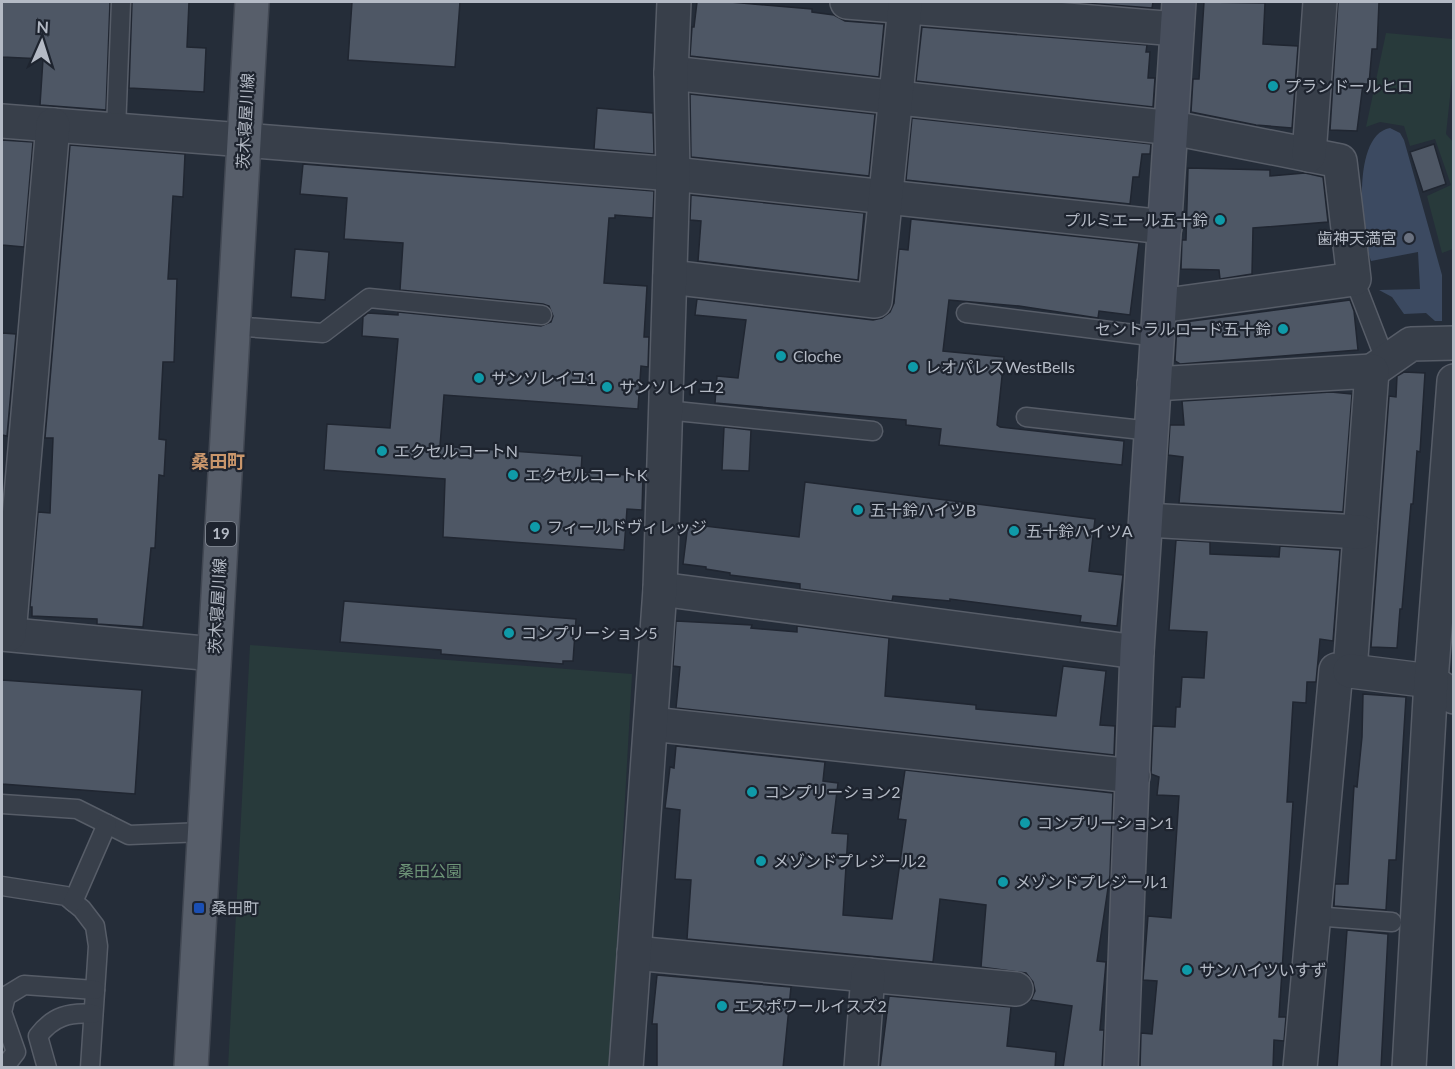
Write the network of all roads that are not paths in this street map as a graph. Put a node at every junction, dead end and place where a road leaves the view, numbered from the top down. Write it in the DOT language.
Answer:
graph roads {
  1 [pos="121,2"];
  2 [pos="252,2"];
  3 [pos="674,2"];
  4 [pos="847,2"];
  5 [pos="1320,2"];
  6 [pos="905,6"];
  7 [pos="1178,15"];
  8 [pos="671,73"];
  9 [pos="897,98"];
  10 [pos="2,121"];
  11 [pos="53,125"];
  12 [pos="1173,128"];
  13 [pos="116,130"];
  14 [pos="244,140"];
  15 [pos="1309,155"];
  16 [pos="673,174"];
  17 [pos="887,197"];
  18 [pos="1165,227"];
  19 [pos="670,278"];
  20 [pos="1354,279"];
  21 [pos="966,313"];
  22 [pos="542,315"];
  23 [pos="1159,322"];
  24 [pos="233,326"];
  25 [pos="1454,344"];
  26 [pos="1379,367"];
  27 [pos="1454,381"];
  28 [pos="1154,384"];
  29 [pos="666,410"];
  30 [pos="1026,417"];
  31 [pos="873,431"];
  32 [pos="1152,431"];
  33 [pos="1146,520"];
  34 [pos="1360,532"];
  35 [pos="10,536"];
  36 [pos="660,589"];
  37 [pos="5,634"];
  38 [pos="1137,652"];
  39 [pos="214,654"];
  40 [pos="1350,671"];
  41 [pos="1442,689"];
  42 [pos="651,724"];
  43 [pos="1133,776"];
  44 [pos="2,804"];
  45 [pos="107,824"];
  46 [pos="204,832"];
  47 [pos="2,886"];
  48 [pos="73,902"];
  49 [pos="1314,916"];
  50 [pos="1392,922"];
  51 [pos="634,953"];
  52 [pos="868,975"];
  53 [pos="1016,989"];
  54 [pos="95,990"];
  55 [pos="93,1014"];
  56 [pos="2,1067"];
  57 [pos="47,1068"];
  58 [pos="90,1068"];
  59 [pos="191,1068"];
  60 [pos="626,1068"];
  61 [pos="861,1068"];
  62 [pos="1121,1068"];
  63 [pos="1300,1068"];
  64 [pos="1409,1068"];
  1 -- 13 [label="lane"];
  2 -- 14 [label="main road, 茨木寝屋川線 / 19"];
  3 -- 8 [label="street"];
  4 -- 6 [label="street"];
  5 -- 15 [label="street"];
  6 -- 7 [label="street"];
  6 -- 9 [label="street"];
  7 -- 12 [label="street"];
  8 -- 9 [label="street"];
  8 -- 16 [label="street"];
  9 -- 12 [label="street"];
  9 -- 17 [label="street"];
  10 -- 11 [label="street"];
  11 -- 13 [label="street"];
  11 -- 35 [label="street"];
  12 -- 15 [label="street"];
  12 -- 18 [label="street"];
  13 -- 14 [label="street"];
  14 -- 16 [label="street"];
  14 -- 24 [label="main road, 茨木寝屋川線 / 19"];
  15 -- 20 [label="street"];
  16 -- 17 [label="street"];
  16 -- 19 [label="street"];
  17 -- 18 [label="street"];
  17 -- 19 [label="street"];
  18 -- 23 [label="street"];
  19 -- 29 [label="street"];
  20 -- 23 [label="street"];
  20 -- 26 [label="lane"];
  21 -- 23 [label="lane"];
  22 -- 24 [label="lane"];
  23 -- 28 [label="street"];
  24 -- 39 [label="main road, 茨木寝屋川線 / 19"];
  25 -- 26 [label="street"];
  26 -- 28 [label="street"];
  26 -- 34 [label="street"];
  27 -- 41 [label="street"];
  28 -- 32 [label="street"];
  29 -- 31 [label="lane"];
  29 -- 36 [label="street"];
  30 -- 32 [label="lane"];
  32 -- 33 [label="street"];
  33 -- 34 [label="street"];
  33 -- 38 [label="street"];
  34 -- 40 [label="street"];
  35 -- 37 [label="street"];
  36 -- 38 [label="street"];
  36 -- 42 [label="street"];
  37 -- 39 [label="street"];
  38 -- 43 [label="street"];
  39 -- 46 [label="main road, 茨木寝屋川線 / 19"];
  40 -- 41 [label="street"];
  40 -- 49 [label="street"];
  41 -- 64 [label="street"];
  42 -- 43 [label="street"];
  42 -- 51 [label="street"];
  43 -- 62 [label="street"];
  44 -- 45 [label="lane"];
  45 -- 46 [label="lane"];
  45 -- 48 [label="lane"];
  46 -- 59 [label="main road, 茨木寝屋川線 / 19"];
  47 -- 48 [label="lane"];
  48 -- 54 [label="lane"];
  49 -- 50 [label="lane"];
  49 -- 63 [label="street"];
  51 -- 52 [label="street"];
  51 -- 60 [label="street"];
  52 -- 53 [label="street"];
  52 -- 61 [label="street"];
  54 -- 55 [label="lane"];
  54 -- 56 [label="lane"];
  55 -- 57 [label="lane"];
  55 -- 58 [label="lane"];
}
